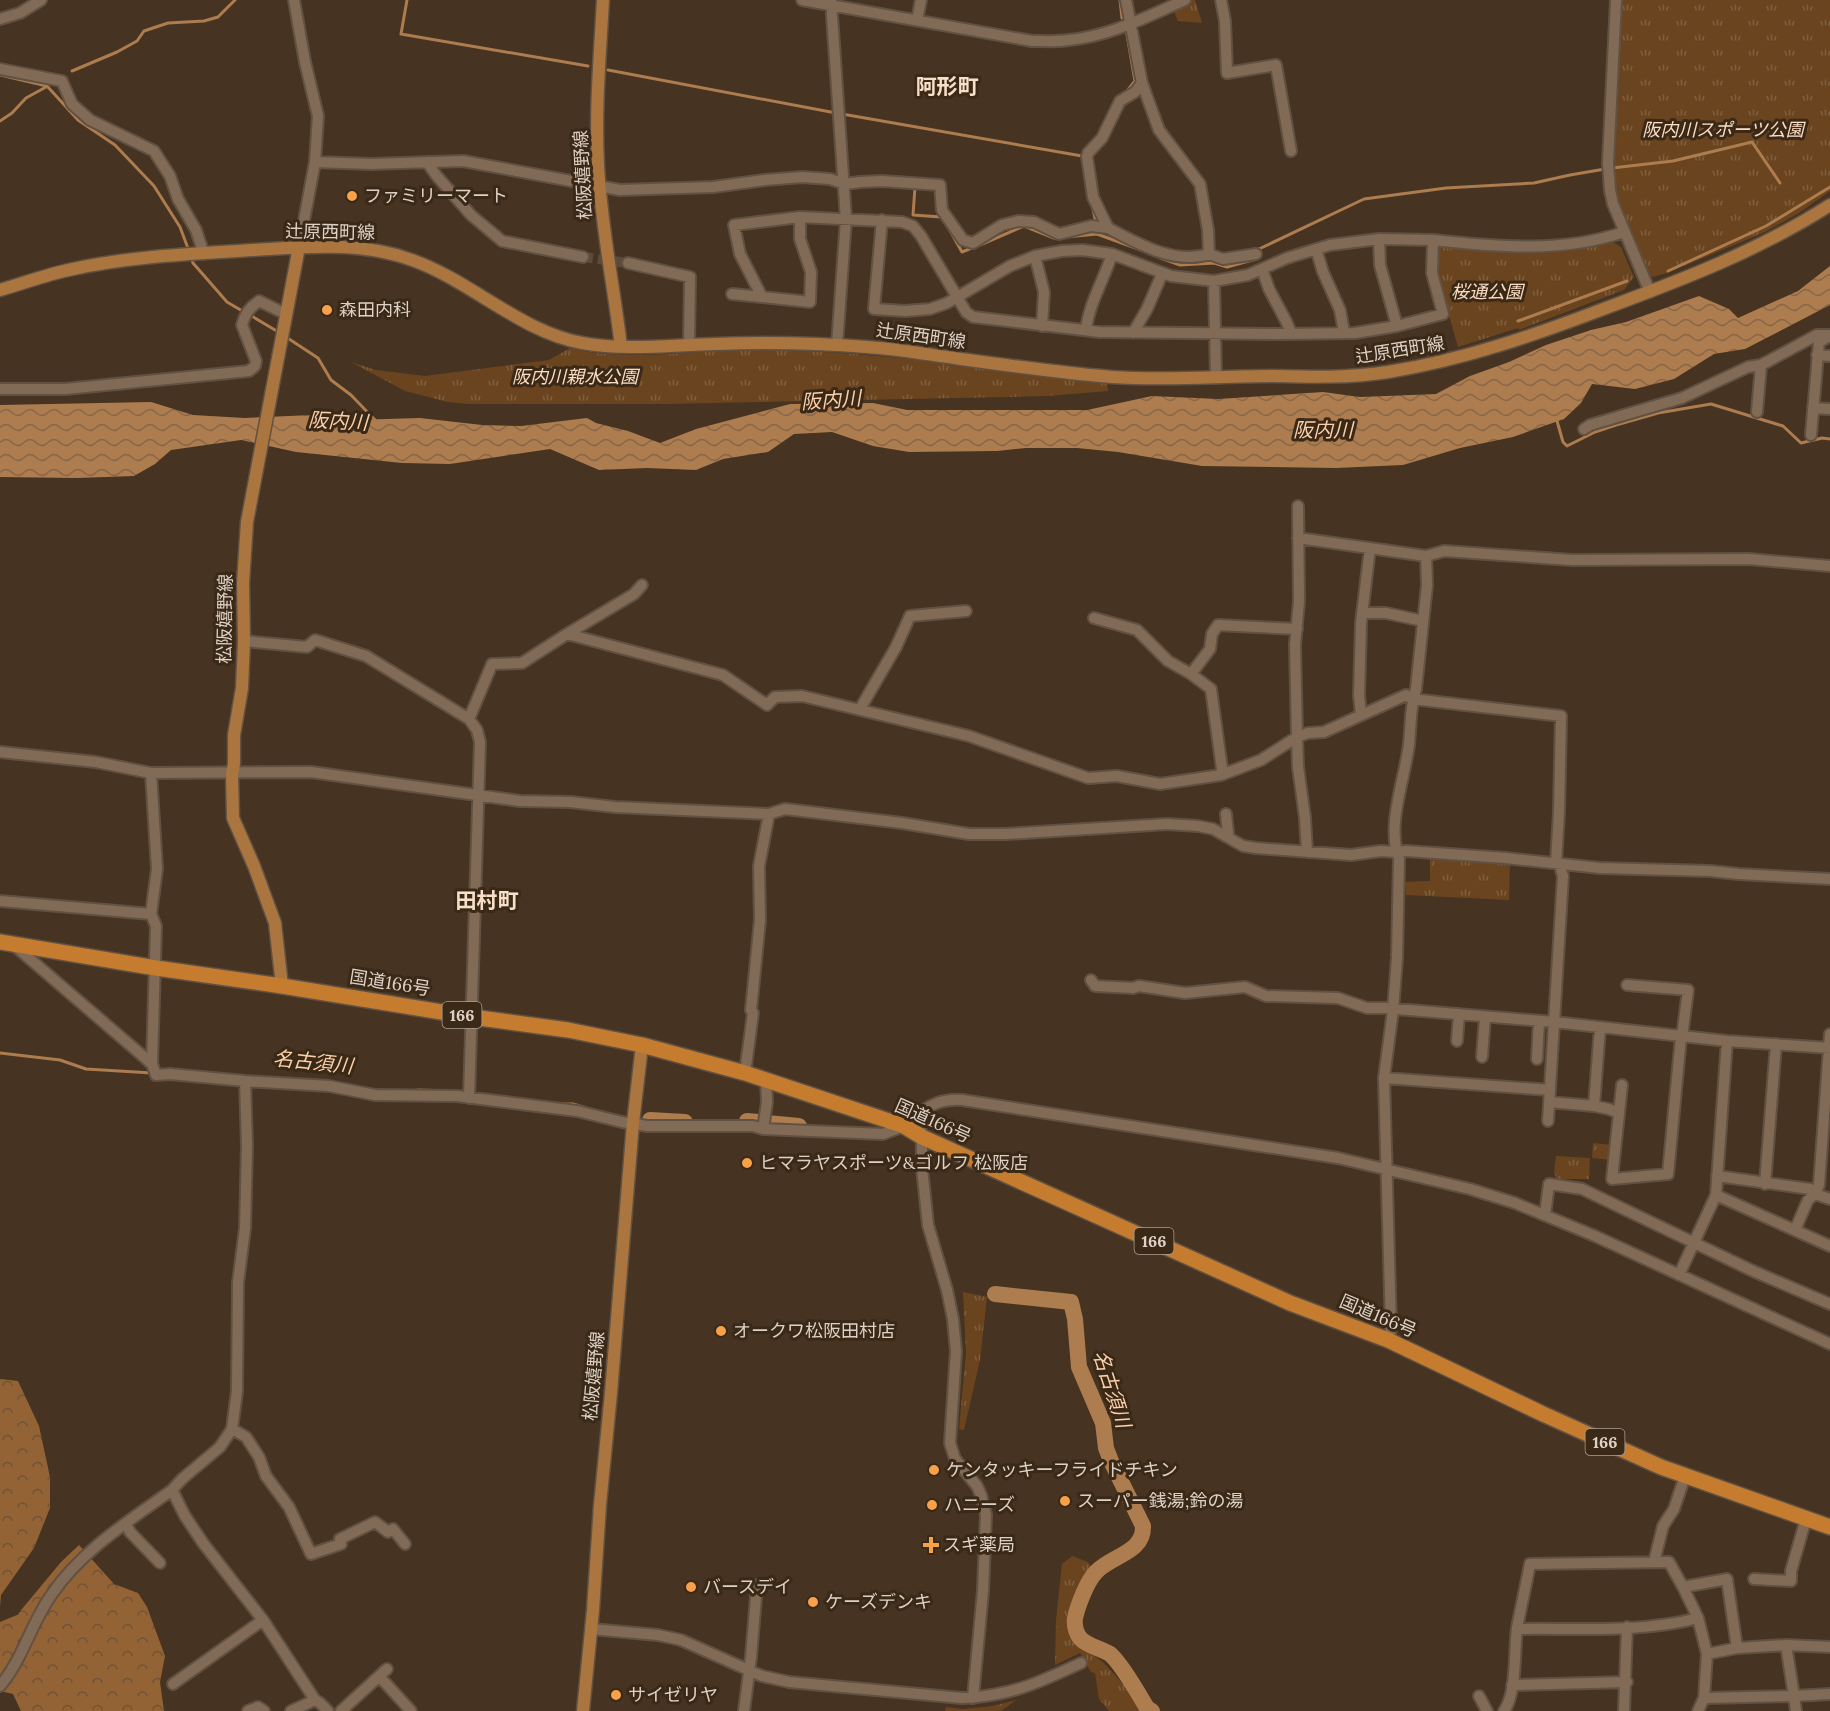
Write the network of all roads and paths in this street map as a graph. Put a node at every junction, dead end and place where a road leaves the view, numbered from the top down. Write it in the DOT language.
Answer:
graph roads {
  1 [pos="40,0"];
  2 [pos="294,0"];
  3 [pos="603,0"];
  4 [pos="802,0"];
  5 [pos="921,0"];
  6 [pos="1126,0"];
  7 [pos="1185,0"];
  8 [pos="1221,0"];
  9 [pos="1616,0"];
  10 [pos="831,3"];
  11 [pos="0,19"];
  12 [pos="917,20"];
  13 [pos="1132,24"];
  14 [pos="0,69"];
  15 [pos="1142,83"];
  16 [pos="1291,151"];
  17 [pos="315,162"];
  18 [pos="427,162"];
  19 [pos="845,184"];
  20 [pos="600,186"];
  21 [pos="1830,205"];
  22 [pos="800,217"];
  23 [pos="846,219"];
  24 [pos="882,220"];
  25 [pos="1100,227"];
  26 [pos="1624,232"];
  27 [pos="1379,239"];
  28 [pos="1433,240"];
  29 [pos="299,247"];
  30 [pos="1316,249"];
  31 [pos="204,254"];
  32 [pos="1112,254"];
  33 [pos="1209,254"];
  34 [pos="1256,254"];
  35 [pos="1035,256"];
  36 [pos="583,257"];
  37 [pos="628,263"];
  38 [pos="1262,269"];
  39 [pos="1162,274"];
  40 [pos="1214,281"];
  41 [pos="0,290"];
  42 [pos="1650,292"];
  43 [pos="732,294"];
  44 [pos="762,297"];
  45 [pos="957,297"];
  46 [pos="286,314"];
  47 [pos="1042,326"];
  48 [pos="1397,326"];
  49 [pos="1086,330"];
  50 [pos="1344,332"];
  51 [pos="1133,333"];
  52 [pos="1291,333"];
  53 [pos="1215,334"];
  54 [pos="1830,335"];
  55 [pos="689,345"];
  56 [pos="837,345"];
  57 [pos="621,347"];
  58 [pos="1817,354"];
  59 [pos="1830,356"];
  60 [pos="1761,365"];
  61 [pos="1216,378"];
  62 [pos="0,388"];
  63 [pos="1813,408"];
  64 [pos="1830,409"];
  65 [pos="1757,412"];
  66 [pos="1584,429"];
  67 [pos="1811,435"];
  68 [pos="1298,506"];
  69 [pos="1298,538"];
  70 [pos="1370,548"];
  71 [pos="1426,556"];
  72 [pos="1830,566"];
  73 [pos="642,585"];
  74 [pos="966,611"];
  75 [pos="1362,613"];
  76 [pos="1094,618"];
  77 [pos="1423,621"];
  78 [pos="1297,629"];
  79 [pos="567,634"];
  80 [pos="244,640"];
  81 [pos="1191,674"];
  82 [pos="1412,699"];
  83 [pos="860,710"];
  84 [pos="1361,715"];
  85 [pos="469,719"];
  86 [pos="1297,737"];
  87 [pos="0,752"];
  88 [pos="151,773"];
  89 [pos="232,774"];
  90 [pos="1221,775"];
  91 [pos="478,795"];
  92 [pos="769,814"];
  93 [pos="1226,814"];
  94 [pos="1227,837"];
  95 [pos="1307,852"];
  96 [pos="1396,852"];
  97 [pos="1558,864"];
  98 [pos="1830,879"];
  99 [pos="0,901"];
  100 [pos="152,914"];
  101 [pos="4,940"];
  102 [pos="156,968"];
  103 [pos="1091,980"];
  104 [pos="1627,985"];
  105 [pos="282,986"];
  106 [pos="1393,1010"];
  107 [pos="1459,1014"];
  108 [pos="472,1017"];
  109 [pos="1485,1017"];
  110 [pos="1539,1021"];
  111 [pos="1554,1022"];
  112 [pos="1600,1028"];
  113 [pos="1830,1034"];
  114 [pos="1682,1037"];
  115 [pos="1457,1041"];
  116 [pos="1727,1041"];
  117 [pos="1776,1044"];
  118 [pos="642,1045"];
  119 [pos="1829,1048"];
  120 [pos="1482,1057"];
  121 [pos="1537,1059"];
  122 [pos="154,1068"];
  123 [pos="745,1073"];
  124 [pos="1384,1078"];
  125 [pos="766,1080"];
  126 [pos="245,1081"];
  127 [pos="1622,1085"];
  128 [pos="1550,1090"];
  129 [pos="469,1094"];
  130 [pos="1549,1102"];
  131 [pos="1594,1106"];
  132 [pos="1619,1113"];
  133 [pos="1548,1121"];
  134 [pos="633,1123"];
  135 [pos="764,1125"];
  136 [pos="904,1126"];
  137 [pos="922,1137"];
  138 [pos="1386,1168"];
  139 [pos="1717,1176"];
  140 [pos="1765,1184"];
  141 [pos="1815,1194"];
  142 [pos="1716,1195"];
  143 [pos="1830,1199"];
  144 [pos="1545,1215"];
  145 [pos="1795,1230"];
  146 [pos="1695,1242"];
  147 [pos="1830,1246"];
  148 [pos="1679,1275"];
  149 [pos="1830,1304"];
  150 [pos="1388,1340"];
  151 [pos="1830,1344"];
  152 [pos="232,1429"];
  153 [pos="1685,1476"];
  154 [pos="172,1490"];
  155 [pos="1806,1518"];
  156 [pos="126,1524"];
  157 [pos="1830,1527"];
  158 [pos="405,1544"];
  159 [pos="1654,1562"];
  160 [pos="160,1563"];
  161 [pos="1754,1579"];
  162 [pos="757,1585"];
  163 [pos="1683,1587"];
  164 [pos="1698,1618"];
  165 [pos="262,1620"];
  166 [pos="1627,1628"];
  167 [pos="591,1629"];
  168 [pos="1517,1629"];
  169 [pos="1786,1645"];
  170 [pos="1830,1647"];
  171 [pos="1737,1648"];
  172 [pos="1707,1654"];
  173 [pos="1082,1663"];
  174 [pos="748,1670"];
  175 [pos="1627,1682"];
  176 [pos="173,1684"];
  177 [pos="1512,1685"];
  178 [pos="0,1686"];
  179 [pos="1830,1694"];
  180 [pos="1479,1696"];
  181 [pos="1794,1696"];
  182 [pos="973,1698"];
  183 [pos="1704,1698"];
  184 [pos="315,1700"];
  185 [pos="248,1711"];
  186 [pos="264,1711"];
  187 [pos="291,1711"];
  188 [pos="328,1711"];
  189 [pos="341,1711"];
  190 [pos="411,1711"];
  191 [pos="583,1711"];
  192 [pos="744,1711"];
  193 [pos="1487,1711"];
  194 [pos="1504,1711"];
  195 [pos="1624,1711"];
  196 [pos="1698,1711"];
  197 [pos="1796,1711"];
  1 -- 11 [label="street"];
  2 -- 17 [label="street"];
  3 -- 20 [label="main road, 松阪嬉野線"];
  4 -- 10 [label="street"];
  5 -- 12 [label="street"];
  6 -- 13 [label="street"];
  7 -- 13 [label="street"];
  8 -- 16 [label="street"];
  9 -- 26 [label="street"];
  10 -- 12 [label="street"];
  10 -- 19 [label="street"];
  12 -- 13 [label="street"];
  13 -- 15 [label="street"];
  14 -- 31 [label="street"];
  15 -- 25 [label="street"];
  15 -- 33 [label="street"];
  17 -- 18 [label="street"];
  17 -- 29 [label="street"];
  18 -- 20 [label="street"];
  18 -- 36 [label="street"];
  19 -- 20 [label="street"];
  19 -- 23 [label="street"];
  19 -- 25 [label="street"];
  20 -- 57 [label="main road, 松阪嬉野線"];
  21 -- 42 [label="main road, 辻原西町線"];
  22 -- 23 [label="street"];
  22 -- 44 [label="street"];
  22 -- 44 [label="street"];
  23 -- 24 [label="street"];
  23 -- 56 [label="street"];
  24 -- 45 [label="street"];
  24 -- 45 [label="street"];
  25 -- 33 [label="street"];
  26 -- 28 [label="street"];
  26 -- 42 [label="street"];
  27 -- 28 [label="street"];
  27 -- 30 [label="street"];
  27 -- 48 [label="street"];
  28 -- 48 [label="street"];
  29 -- 31 [label="main road, 辻原西町線"];
  29 -- 46 [label="main road, 松阪嬉野線"];
  29 -- 57 [label="main road, 辻原西町線"];
  30 -- 38 [label="street"];
  30 -- 50 [label="street"];
  31 -- 41 [label="main road, 辻原西町線"];
  32 -- 35 [label="street"];
  32 -- 39 [label="street"];
  32 -- 49 [label="street"];
  33 -- 34 [label="street"];
  35 -- 45 [label="street"];
  35 -- 47 [label="street"];
  37 -- 55 [label="street"];
  38 -- 40 [label="street"];
  38 -- 52 [label="street"];
  39 -- 40 [label="street"];
  39 -- 51 [label="street"];
  40 -- 53 [label="street"];
  42 -- 61 [label="main road, 辻原西町線"];
  43 -- 44 [label="street"];
  45 -- 47 [label="street"];
  46 -- 62 [label="street"];
  46 -- 80 [label="main road, 松阪嬉野線"];
  47 -- 49 [label="street"];
  48 -- 50 [label="street"];
  49 -- 51 [label="street"];
  50 -- 52 [label="street"];
  51 -- 53 [label="street"];
  52 -- 53 [label="street"];
  53 -- 61 [label="street"];
  54 -- 58 [label="street"];
  54 -- 60 [label="street"];
  55 -- 56 [label="main road, 辻原西町線"];
  55 -- 57 [label="main road, 辻原西町線"];
  56 -- 61 [label="main road, 辻原西町線"];
  58 -- 59 [label="street"];
  58 -- 63 [label="street"];
  60 -- 65 [label="street"];
  60 -- 66 [label="street"];
  63 -- 64 [label="street"];
  63 -- 67 [label="street"];
  68 -- 69 [label="street"];
  69 -- 70 [label="street"];
  69 -- 78 [label="street"];
  70 -- 71 [label="street"];
  70 -- 75 [label="street"];
  71 -- 72 [label="street"];
  71 -- 77 [label="street"];
  73 -- 79 [label="street"];
  74 -- 83 [label="street"];
  75 -- 77 [label="street"];
  75 -- 84 [label="street"];
  76 -- 81 [label="street"];
  77 -- 82 [label="street"];
  78 -- 81 [label="street"];
  78 -- 86 [label="street"];
  79 -- 83 [label="street"];
  79 -- 85 [label="street"];
  80 -- 85 [label="street"];
  80 -- 89 [label="main road, 松阪嬉野線"];
  81 -- 90 [label="street"];
  82 -- 84 [label="street"];
  82 -- 96 [label="street"];
  82 -- 97 [label="street"];
  83 -- 90 [label="street"];
  84 -- 86 [label="street"];
  85 -- 91 [label="street"];
  86 -- 90 [label="street"];
  86 -- 95 [label="street"];
  87 -- 88 [label="street"];
  88 -- 89 [label="street"];
  88 -- 100 [label="street"];
  89 -- 91 [label="street"];
  89 -- 105 [label="main road, 松阪嬉野線"];
  91 -- 92 [label="street"];
  91 -- 108 [label="street"];
  92 -- 94 [label="street"];
  92 -- 123 [label="street"];
  93 -- 94 [label="street"];
  94 -- 95 [label="street"];
  95 -- 96 [label="street"];
  96 -- 97 [label="street"];
  96 -- 106 [label="street"];
  97 -- 98 [label="street"];
  97 -- 111 [label="street"];
  99 -- 100 [label="street"];
  100 -- 102 [label="street"];
  101 -- 102 [label="highway, 国道166号 / 166"];
  101 -- 122 [label="street"];
  102 -- 105 [label="highway, 国道166号 / 166"];
  102 -- 122 [label="street"];
  103 -- 106 [label="street"];
  104 -- 114 [label="street"];
  105 -- 108 [label="highway, 国道166号 / 166"];
  106 -- 107 [label="street"];
  106 -- 124 [label="street"];
  107 -- 109 [label="street"];
  107 -- 115 [label="street"];
  108 -- 118 [label="highway, 国道166号 / 166"];
  108 -- 129 [label="street"];
  109 -- 110 [label="street"];
  109 -- 120 [label="street"];
  110 -- 111 [label="street"];
  110 -- 121 [label="street"];
  111 -- 112 [label="street"];
  111 -- 128 [label="street"];
  112 -- 114 [label="street"];
  112 -- 131 [label="street"];
  113 -- 119 [label="street"];
  114 -- 116 [label="street"];
  114 -- 132 [label="street"];
  116 -- 117 [label="street"];
  116 -- 139 [label="street"];
  117 -- 119 [label="street"];
  117 -- 140 [label="street"];
  118 -- 123 [label="highway, 国道166号 / 166"];
  118 -- 134 [label="main road, 松阪嬉野線"];
  119 -- 141 [label="street"];
  122 -- 126 [label="street"];
  123 -- 125 [label="highway, 国道166号 / 166"];
  124 -- 128 [label="street"];
  124 -- 138 [label="street"];
  125 -- 135 [label="street"];
  125 -- 136 [label="highway, 国道166号 / 166"];
  126 -- 129 [label="street"];
  126 -- 152 [label="street"];
  127 -- 132 [label="street"];
  128 -- 130 [label="street"];
  129 -- 134 [label="street"];
  130 -- 131 [label="street"];
  130 -- 133 [label="street"];
  131 -- 132 [label="street"];
  134 -- 135 [label="street"];
  134 -- 167 [label="main road, 松阪嬉野線"];
  135 -- 136 [label="street"];
  136 -- 137 [label="highway, 国道166号 / 166"];
  137 -- 138 [label="street"];
  137 -- 150 [label="highway, 国道166号 / 166"];
  137 -- 182 [label="street"];
  138 -- 144 [label="street"];
  138 -- 150 [label="street"];
  139 -- 140 [label="street"];
  139 -- 142 [label="street"];
  140 -- 141 [label="street"];
  141 -- 143 [label="street"];
  141 -- 145 [label="street"];
  142 -- 145 [label="street"];
  142 -- 146 [label="street"];
  144 -- 146 [label="street"];
  144 -- 148 [label="street"];
  145 -- 147 [label="street"];
  146 -- 148 [label="street"];
  146 -- 149 [label="street"];
  148 -- 151 [label="street"];
  150 -- 153 [label="highway, 国道166号 / 166"];
  152 -- 154 [label="street"];
  152 -- 158 [label="street"];
  153 -- 155 [label="highway, 国道166号 / 166"];
  153 -- 159 [label="street"];
  154 -- 156 [label="street"];
  154 -- 165 [label="street"];
  155 -- 157 [label="highway, 国道166号 / 166"];
  155 -- 161 [label="street"];
  156 -- 160 [label="street"];
  156 -- 178 [label="street"];
  159 -- 163 [label="street"];
  159 -- 168 [label="street"];
  162 -- 174 [label="street"];
  163 -- 164 [label="street"];
  163 -- 171 [label="street"];
  164 -- 166 [label="street"];
  164 -- 172 [label="street"];
  165 -- 176 [label="street"];
  165 -- 184 [label="street"];
  166 -- 168 [label="street"];
  166 -- 175 [label="street"];
  167 -- 174 [label="street"];
  167 -- 191 [label="main road, 松阪嬉野線"];
  168 -- 177 [label="street"];
  169 -- 170 [label="street"];
  169 -- 171 [label="street"];
  169 -- 181 [label="street"];
  171 -- 172 [label="street"];
  172 -- 183 [label="street"];
  173 -- 182 [label="street"];
  174 -- 182 [label="street"];
  174 -- 192 [label="street"];
  175 -- 177 [label="street"];
  175 -- 195 [label="street"];
  177 -- 194 [label="street"];
  179 -- 181 [label="street"];
  180 -- 193 [label="street"];
  181 -- 183 [label="street"];
  181 -- 197 [label="street"];
  183 -- 196 [label="street"];
  184 -- 187 [label="street"];
  184 -- 188 [label="street"];
  185 -- 186 [label="street"];
  189 -- 190 [label="street"];
}
